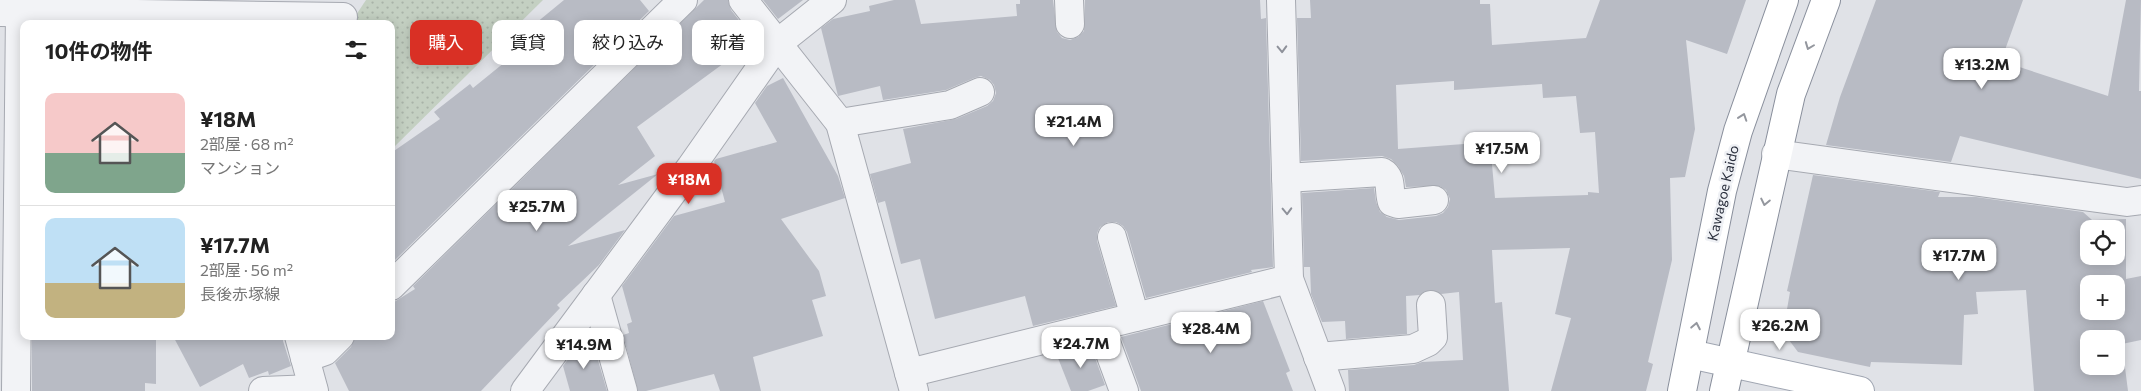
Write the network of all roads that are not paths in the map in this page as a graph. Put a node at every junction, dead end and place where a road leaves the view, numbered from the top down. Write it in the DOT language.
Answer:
graph roads {
  1 [pos="682,0"];
  2 [pos="743,0"];
  3 [pos="832,0"];
  4 [pos="1281,0"];
  5 [pos="1784,0"];
  6 [pos="1826,0"];
  7 [pos="136,7"];
  8 [pos="10,12"];
  9 [pos="346,14"];
  10 [pos="93,18"];
  11 [pos="778,42"];
  12 [pos="980,92"];
  13 [pos="840,123"];
  14 [pos="1776,154"];
  15 [pos="20,171"];
  16 [pos="1286,178"];
  17 [pos="20,194"];
  18 [pos="1434,200"];
  19 [pos="2141,200"];
  20 [pos="1112,237"];
  21 [pos="9,269"];
  22 [pos="1289,279"];
  23 [pos="395,282"];
  24 [pos="596,295"];
  25 [pos="1431,305"];
  26 [pos="20,311"];
  27 [pos="1135,317"];
  28 [pos="1100,326"];
  29 [pos="336,340"];
  30 [pos="302,347"];
  31 [pos="1690,354"];
  32 [pos="1318,357"];
  33 [pos="1730,362"];
  34 [pos="911,382"];
  35 [pos="313,390"];
  36 [pos="16,391"];
  37 [pos="263,391"];
  38 [pos="525,391"];
  39 [pos="623,391"];
  40 [pos="1124,391"];
  41 [pos="1331,391"];
  42 [pos="1682,391"];
  43 [pos="1724,391"];
  44 [pos="1860,391"];
  1 -- 23 [label="street"];
  2 -- 11 [label="street"];
  3 -- 11 [label="street"];
  4 -- 16 [label="street, one-way"];
  31 -- 5 [label="main road, Kawagoe Kaido, one-way"];
  6 -- 14 [label="main road, one-way"];
  7 -- 9 [label="street"];
  7 -- 10 [label="street"];
  8 -- 10 [label="street"];
  8 -- 15 [label="street"];
  11 -- 13 [label="street"];
  11 -- 24 [label="street"];
  12 -- 13 [label="street"];
  13 -- 34 [label="street"];
  14 -- 19 [label="street"];
  14 -- 33 [label="main road, one-way"];
  16 -- 18 [label="street"];
  16 -- 22 [label="street, one-way"];
  17 -- 21 [label="street"];
  20 -- 27 [label="street"];
  21 -- 26 [label="street"];
  22 -- 27 [label="street"];
  22 -- 32 [label="street"];
  24 -- 38 [label="street"];
  24 -- 39 [label="street"];
  25 -- 32 [label="street"];
  26 -- 36 [label="street"];
  27 -- 28 [label="street"];
  28 -- 34 [label="street"];
  28 -- 40 [label="street"];
  29 -- 30 [label="street"];
  30 -- 35 [label="street"];
  31 -- 33 [label="main road"];
  31 -- 42 [label="main road, Kawagoe Kaido"];
  32 -- 41 [label="street"];
  33 -- 43 [label="main road"];
  33 -- 44 [label="main road"];
  35 -- 37 [label="street"];
}
